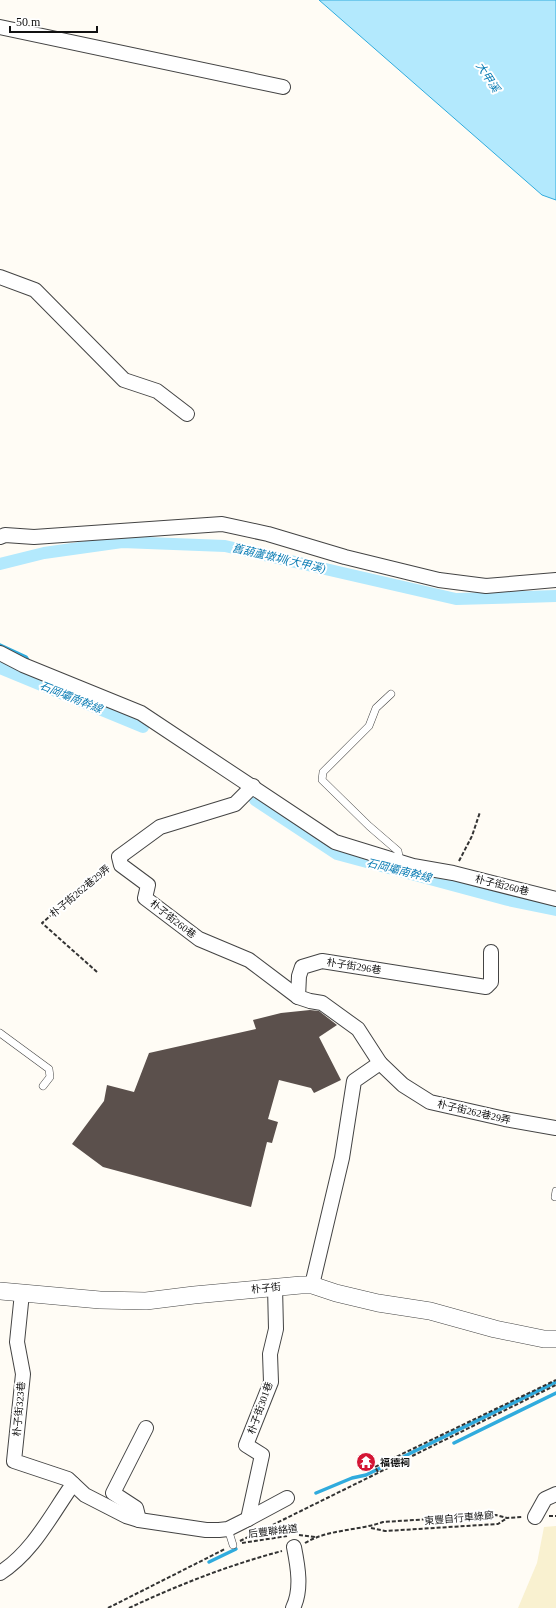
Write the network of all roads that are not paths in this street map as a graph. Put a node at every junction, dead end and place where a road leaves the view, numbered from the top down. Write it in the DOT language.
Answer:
graph roads {
  1 [pos="0,27"];
  2 [pos="283,87"];
  3 [pos="0,278"];
  4 [pos="187,414"];
  5 [pos="0,537"];
  6 [pos="556,580"];
  7 [pos="0,653"];
  8 [pos="391,694"];
  9 [pos="253,786"];
  10 [pos="400,861"];
  11 [pos="556,899"];
  12 [pos="491,952"];
  13 [pos="298,997"];
  14 [pos="0,1033"];
  15 [pos="380,1064"];
  16 [pos="43,1086"];
  17 [pos="556,1128"];
  18 [pos="312,1285"];
  19 [pos="275,1288"];
  20 [pos="0,1291"];
  21 [pos="22,1294"];
  22 [pos="556,1332"];
  23 [pos="527,1336"];
  24 [pos="556,1339"];
  25 [pos="146,1428"];
  26 [pos="73,1484"];
  27 [pos="556,1494"];
  28 [pos="287,1498"];
  29 [pos="535,1517"];
  30 [pos="248,1519"];
  31 [pos="139,1520"];
  32 [pos="228,1529"];
  33 [pos="294,1539"];
  34 [pos="233,1545"];
  35 [pos="0,1573"];
  36 [pos="293,1608"];
  1 -- 2 [label="street"];
  3 -- 4 [label="street"];
  5 -- 6 [label="street"];
  7 -- 9 [label="street, 朴子街260巷"];
  8 -- 10 [label="lane"];
  9 -- 10 [label="street, 朴子街260巷"];
  9 -- 13 [label="street, 朴子街260巷"];
  10 -- 11 [label="street, 朴子街260巷"];
  12 -- 13 [label="street, 朴子街296巷"];
  13 -- 15 [label="street"];
  14 -- 16 [label="lane"];
  15 -- 17 [label="street, 朴子街262巷29弄"];
  15 -- 18 [label="street"];
  18 -- 19 [label="street, 朴子街"];
  18 -- 23 [label="street, 朴子街"];
  19 -- 21 [label="street, 朴子街"];
  19 -- 30 [label="street, 朴子街301巷"];
  20 -- 21 [label="street, 朴子街"];
  21 -- 26 [label="street, 朴子街323巷"];
  22 -- 23 [label="street, 朴子街"];
  23 -- 24 [label="street, 朴子街"];
  25 -- 31 [label="street"];
  26 -- 31 [label="street, 朴子街323巷"];
  26 -- 35 [label="street"];
  27 -- 29 [label="street"];
  28 -- 30 [label="street"];
  30 -- 32 [label="street"];
  31 -- 32 [label="street"];
  32 -- 34 [label="lane"];
  33 -- 36 [label="street"];
}
